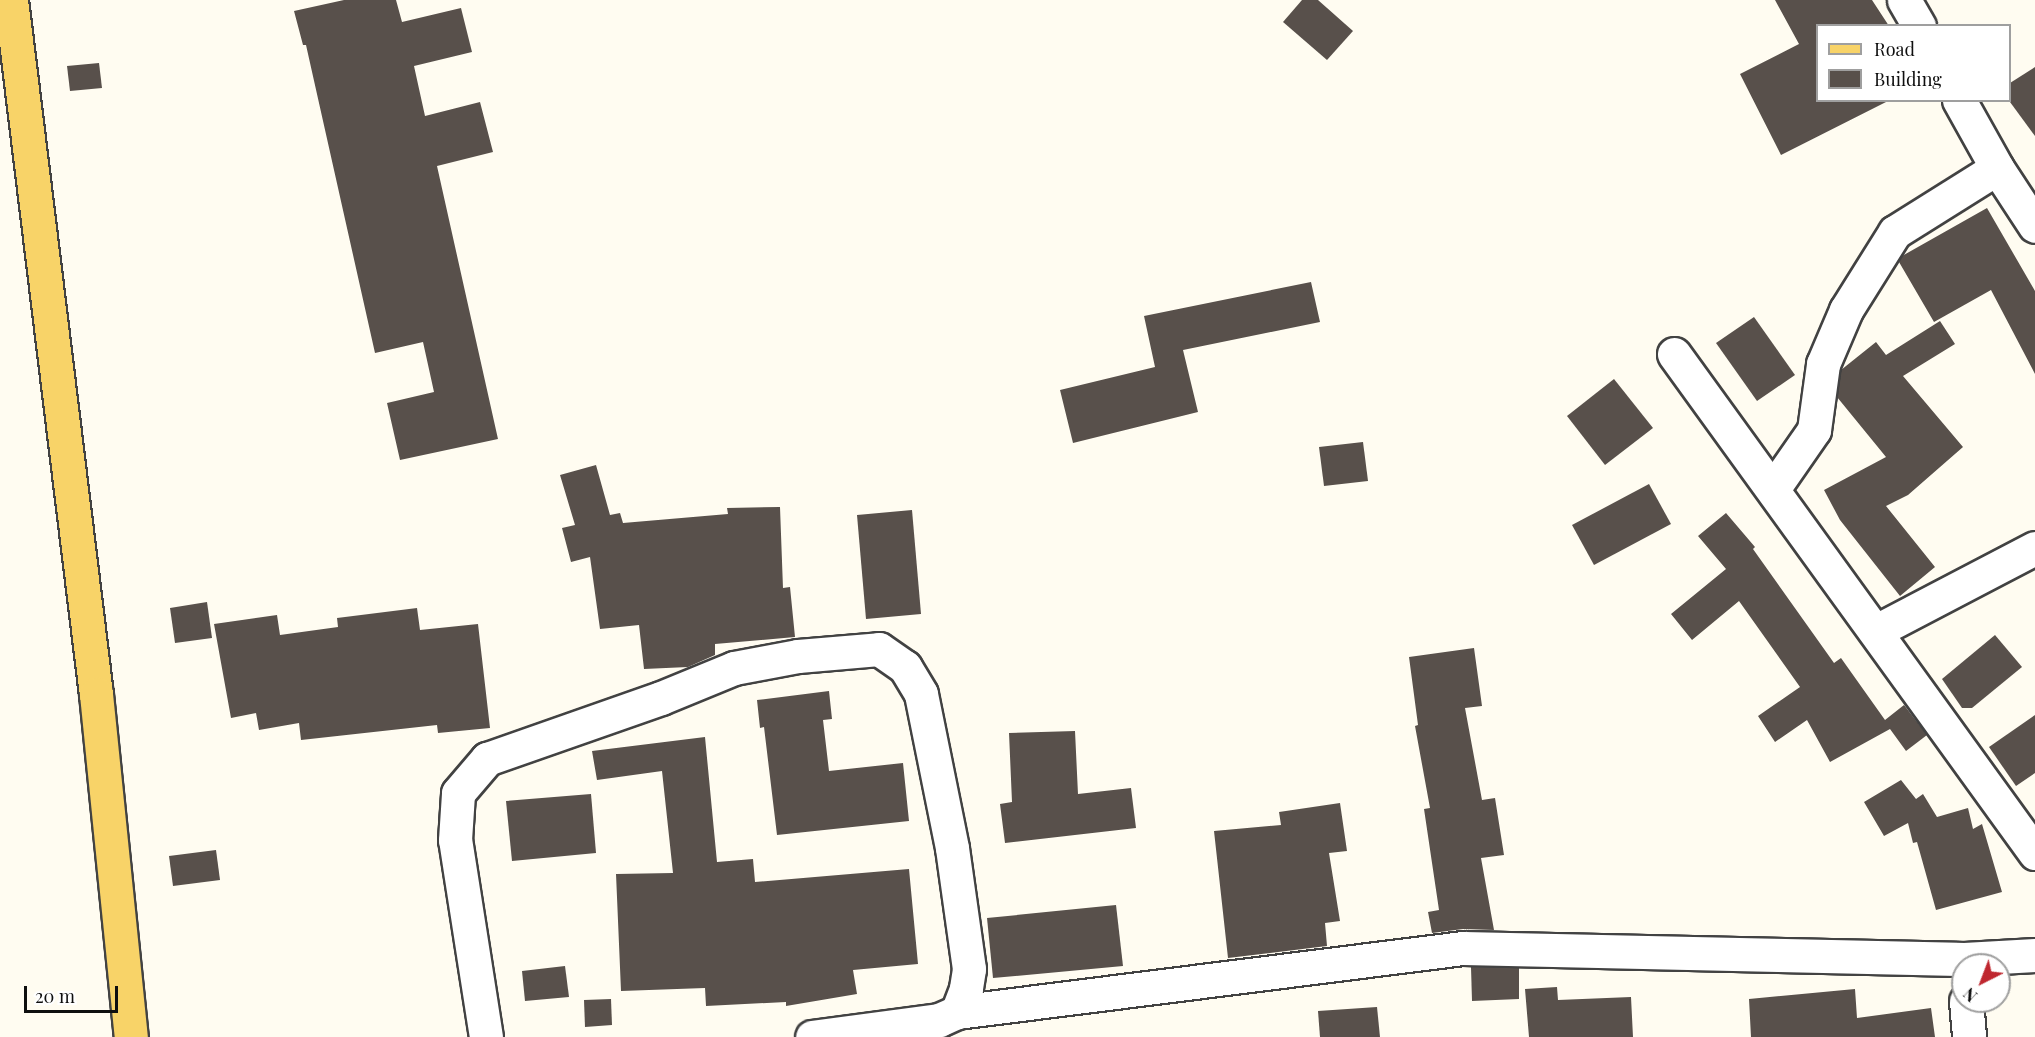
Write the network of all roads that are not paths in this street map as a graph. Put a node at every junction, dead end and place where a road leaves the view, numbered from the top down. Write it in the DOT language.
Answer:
graph roads {
  1 [pos="11,0"];
  2 [pos="1904,0"];
  3 [pos="1918,24"];
  4 [pos="1960,102"];
  5 [pos="1997,168"];
  6 [pos="2035,225"];
  7 [pos="1674,354"];
  8 [pos="1773,489"];
  9 [pos="2035,548"];
  10 [pos="1876,631"];
  11 [pos="2035,853"];
  12 [pos="2035,955"];
  13 [pos="2011,957"];
  14 [pos="1951,962"];
  15 [pos="957,1012"];
  16 [pos="1967,1013"];
  17 [pos="130,1037"];
  18 [pos="486,1037"];
  19 [pos="812,1037"];
  20 [pos="1969,1037"];
  1 -- 17 [label="main road"];
  2 -- 3 [label="street"];
  4 -- 5 [label="street"];
  5 -- 6 [label="street"];
  5 -- 8 [label="street"];
  7 -- 8 [label="street"];
  8 -- 10 [label="street"];
  9 -- 10 [label="street"];
  10 -- 11 [label="street"];
  12 -- 13 [label="street"];
  14 -- 15 [label="street"];
  15 -- 18 [label="street"];
  15 -- 19 [label="street"];
  16 -- 20 [label="street"];
}
